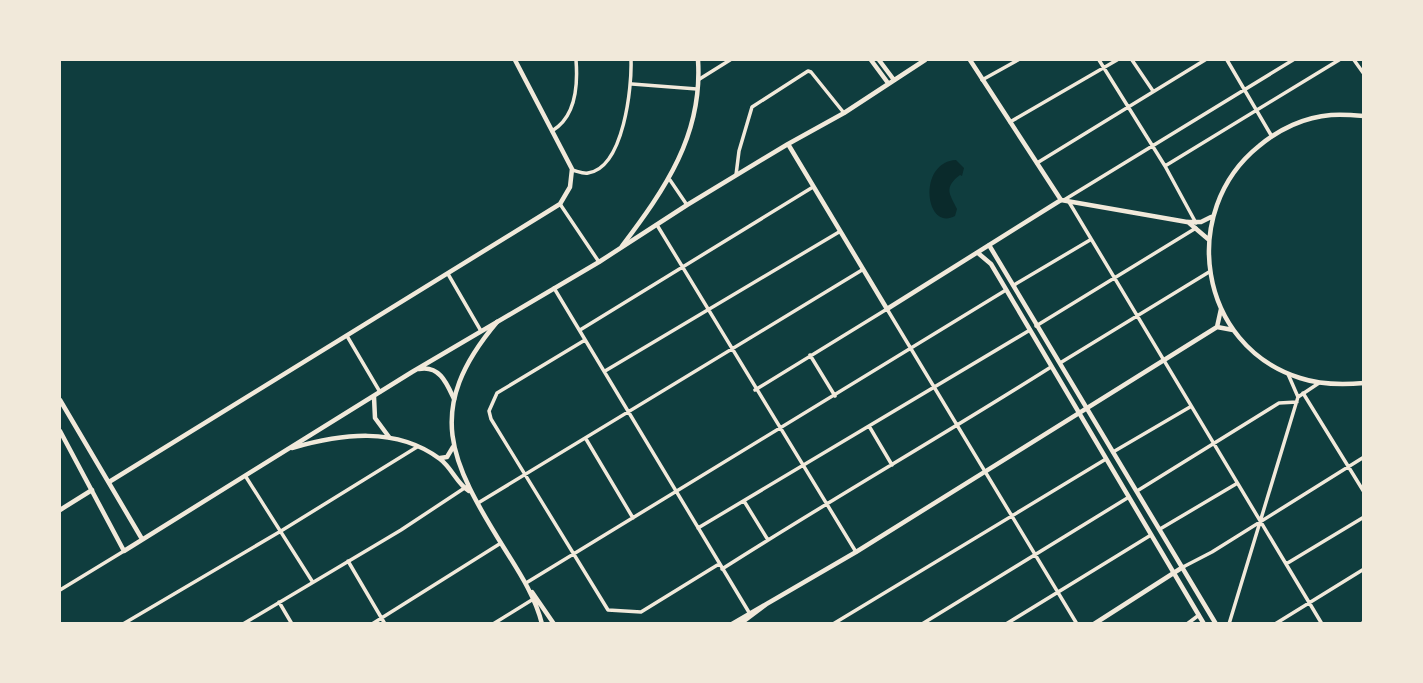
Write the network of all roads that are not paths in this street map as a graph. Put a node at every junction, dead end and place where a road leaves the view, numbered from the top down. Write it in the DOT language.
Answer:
graph roads {
  1 [pos="515,60"];
  2 [pos="576,60"];
  3 [pos="631,60"];
  4 [pos="698,60"];
  5 [pos="730,60"];
  6 [pos="871,60"];
  7 [pos="879,60"];
  8 [pos="925,60"];
  9 [pos="970,60"];
  10 [pos="1018,60"];
  11 [pos="1099,60"];
  12 [pos="1117,60"];
  13 [pos="1132,60"];
  14 [pos="1205,60"];
  15 [pos="1227,60"];
  16 [pos="1293,60"];
  17 [pos="1339,60"];
  18 [pos="1354,60"];
  19 [pos="1104,68"];
  20 [pos="1363,74"];
  21 [pos="698,80"];
  22 [pos="894,80"];
  23 [pos="982,80"];
  24 [pos="888,83"];
  25 [pos="632,84"];
  26 [pos="1245,88"];
  27 [pos="697,89"];
  28 [pos="1153,91"];
  29 [pos="1128,107"];
  30 [pos="1257,110"];
  31 [pos="844,113"];
  32 [pos="1363,116"];
  33 [pos="1010,122"];
  34 [pos="552,131"];
  35 [pos="1271,135"];
  36 [pos="788,144"];
  37 [pos="1152,146"];
  38 [pos="1036,163"];
  39 [pos="1165,166"];
  40 [pos="572,169"];
  41 [pos="736,175"];
  42 [pos="670,180"];
  43 [pos="813,187"];
  44 [pos="1064,200"];
  45 [pos="560,204"];
  46 [pos="687,205"];
  47 [pos="1212,216"];
  48 [pos="657,225"];
  49 [pos="1196,225"];
  50 [pos="839,232"];
  51 [pos="1208,239"];
  52 [pos="1090,240"];
  53 [pos="989,245"];
  54 [pos="622,247"];
  55 [pos="977,253"];
  56 [pos="599,262"];
  57 [pos="683,268"];
  58 [pos="862,270"];
  59 [pos="1209,272"];
  60 [pos="448,274"];
  61 [pos="1114,280"];
  62 [pos="1013,285"];
  63 [pos="554,288"];
  64 [pos="1006,290"];
  65 [pos="708,309"];
  66 [pos="887,309"];
  67 [pos="1221,309"];
  68 [pos="1137,317"];
  69 [pos="500,319"];
  70 [pos="1036,326"];
  71 [pos="1217,327"];
  72 [pos="580,330"];
  73 [pos="1030,330"];
  74 [pos="1233,330"];
  75 [pos="481,331"];
  76 [pos="346,334"];
  77 [pos="585,340"];
  78 [pos="911,348"];
  79 [pos="731,349"];
  80 [pos="810,355"];
  81 [pos="1163,360"];
  82 [pos="1060,363"];
  83 [pos="1052,367"];
  84 [pos="605,371"];
  85 [pos="412,372"];
  86 [pos="1289,374"];
  87 [pos="1319,383"];
  88 [pos="1363,383"];
  89 [pos="934,387"];
  90 [pos="755,390"];
  91 [pos="380,392"];
  92 [pos="1303,393"];
  93 [pos="374,396"];
  94 [pos="835,396"];
  95 [pos="60,400"];
  96 [pos="454,400"];
  97 [pos="1297,400"];
  98 [pos="1086,407"];
  99 [pos="1190,407"];
  100 [pos="629,412"];
  101 [pos="1078,414"];
  102 [pos="869,426"];
  103 [pos="958,426"];
  104 [pos="780,429"];
  105 [pos="60,431"];
  106 [pos="388,437"];
  107 [pos="586,439"];
  108 [pos="1214,445"];
  109 [pos="417,447"];
  110 [pos="453,447"];
  111 [pos="288,449"];
  112 [pos="1113,452"];
  113 [pos="1363,457"];
  114 [pos="439,458"];
  115 [pos="1106,459"];
  116 [pos="803,465"];
  117 [pos="892,465"];
  118 [pos="1348,467"];
  119 [pos="985,471"];
  120 [pos="525,475"];
  121 [pos="246,477"];
  122 [pos="109,482"];
  123 [pos="1236,484"];
  124 [pos="467,488"];
  125 [pos="92,490"];
  126 [pos="677,491"];
  127 [pos="1137,491"];
  128 [pos="1363,492"];
  129 [pos="1129,497"];
  130 [pos="744,501"];
  131 [pos="477,504"];
  132 [pos="827,505"];
  133 [pos="60,510"];
  134 [pos="1012,515"];
  135 [pos="1363,517"];
  136 [pos="633,518"];
  137 [pos="1260,522"];
  138 [pos="698,528"];
  139 [pos="1159,530"];
  140 [pos="281,531"];
  141 [pos="1152,535"];
  142 [pos="142,540"];
  143 [pos="768,540"];
  144 [pos="501,543"];
  145 [pos="124,551"];
  146 [pos="856,552"];
  147 [pos="573,554"];
  148 [pos="1035,554"];
  149 [pos="348,561"];
  150 [pos="719,564"];
  151 [pos="1286,564"];
  152 [pos="1183,567"];
  153 [pos="722,569"];
  154 [pos="1363,569"];
  155 [pos="1174,572"];
  156 [pos="313,582"];
  157 [pos="526,583"];
  158 [pos="60,590"];
  159 [pos="1058,592"];
  160 [pos="535,598"];
  161 [pos="279,602"];
  162 [pos="1310,603"];
  163 [pos="750,614"];
  164 [pos="1199,615"];
  165 [pos="382,618"];
  166 [pos="742,623"];
  167 [pos="924,623"];
  168 [pos="123,624"];
  169 [pos="243,624"];
  170 [pos="292,624"];
  171 [pos="372,624"];
  172 [pos="385,624"];
  173 [pos="494,624"];
  174 [pos="542,624"];
  175 [pos="554,624"];
  176 [pos="732,624"];
  177 [pos="832,624"];
  178 [pos="1006,624"];
  179 [pos="1077,624"];
  180 [pos="1094,624"];
  181 [pos="1187,624"];
  182 [pos="1204,624"];
  183 [pos="1216,624"];
  184 [pos="1229,624"];
  185 [pos="1275,624"];
  186 [pos="1322,624"];
  1 -- 34 [label="street"];
  2 -- 34 [label="street"];
  3 -- 25 [label="street"];
  4 -- 21 [label="street"];
  5 -- 21 [label="street"];
  6 -- 24 [label="street"];
  7 -- 22 [label="street"];
  8 -- 22 [label="street"];
  9 -- 23 [label="street"];
  10 -- 23 [label="street"];
  11 -- 19 [label="street"];
  12 -- 19 [label="street"];
  13 -- 28 [label="street"];
  14 -- 28 [label="street"];
  15 -- 26 [label="street"];
  16 -- 26 [label="street"];
  17 -- 30 [label="street"];
  18 -- 20 [label="street"];
  19 -- 29 [label="street"];
  19 -- 33 [label="street"];
  21 -- 27 [label="street"];
  22 -- 24 [label="street"];
  23 -- 33 [label="street"];
  24 -- 31 [label="street"];
  25 -- 27 [label="street"];
  25 -- 40 [label="street"];
  26 -- 30 [label="street"];
  26 -- 37 [label="street"];
  27 -- 42 [label="street"];
  28 -- 29 [label="street"];
  29 -- 37 [label="street"];
  29 -- 38 [label="street"];
  30 -- 35 [label="street"];
  30 -- 39 [label="street"];
  31 -- 36 [label="street"];
  31 -- 41 [label="street"];
  32 -- 35 [label="street"];
  33 -- 38 [label="street"];
  34 -- 40 [label="street"];
  35 -- 47 [label="street"];
  36 -- 41 [label="street"];
  36 -- 43 [label="street"];
  37 -- 39 [label="street"];
  37 -- 44 [label="street"];
  38 -- 44 [label="street"];
  39 -- 49 [label="street"];
  40 -- 45 [label="street"];
  41 -- 46 [label="street"];
  42 -- 46 [label="street"];
  42 -- 54 [label="street"];
  43 -- 50 [label="street"];
  43 -- 57 [label="street"];
  44 -- 49 [label="street"];
  44 -- 52 [label="street"];
  44 -- 53 [label="street"];
  45 -- 56 [label="street"];
  45 -- 60 [label="street"];
  46 -- 48 [label="street"];
  47 -- 49 [label="street"];
  47 -- 51 [label="street"];
  48 -- 54 [label="street"];
  48 -- 57 [label="street"];
  49 -- 51 [label="street"];
  49 -- 61 [label="street"];
  50 -- 58 [label="street"];
  50 -- 65 [label="street"];
  51 -- 59 [label="street"];
  52 -- 61 [label="street"];
  52 -- 62 [label="street"];
  53 -- 55 [label="street"];
  53 -- 62 [label="street"];
  54 -- 56 [label="street"];
  55 -- 64 [label="street"];
  55 -- 66 [label="street"];
  56 -- 63 [label="street"];
  57 -- 65 [label="street"];
  57 -- 72 [label="street"];
  58 -- 66 [label="street"];
  58 -- 79 [label="street"];
  59 -- 67 [label="street"];
  59 -- 68 [label="street"];
  60 -- 75 [label="street"];
  60 -- 76 [label="street"];
  61 -- 68 [label="street"];
  61 -- 70 [label="street"];
  62 -- 70 [label="street"];
  63 -- 69 [label="street"];
  63 -- 72 [label="street"];
  64 -- 73 [label="street"];
  64 -- 78 [label="street"];
  65 -- 79 [label="street"];
  65 -- 84 [label="street"];
  66 -- 78 [label="street"];
  66 -- 80 [label="street"];
  67 -- 71 [label="street"];
  67 -- 74 [label="street"];
  68 -- 81 [label="street"];
  68 -- 82 [label="street"];
  69 -- 75 [label="street"];
  69 -- 96 [label="street"];
  70 -- 82 [label="street"];
  71 -- 74 [label="street"];
  71 -- 81 [label="street"];
  72 -- 77 [label="street"];
  73 -- 83 [label="street"];
  73 -- 89 [label="street"];
  74 -- 86 [label="street"];
  75 -- 85 [label="street"];
  76 -- 91 [label="street"];
  76 -- 122 [label="street"];
  77 -- 84 [label="street"];
  77 -- 120 [label="street"];
  78 -- 89 [label="street"];
  78 -- 94 [label="street"];
  79 -- 90 [label="street"];
  79 -- 100 [label="street"];
  80 -- 90 [label="street"];
  80 -- 94 [label="street"];
  81 -- 98 [label="street"];
  81 -- 99 [label="street"];
  82 -- 98 [label="street"];
  83 -- 101 [label="street"];
  83 -- 103 [label="street"];
  84 -- 100 [label="street"];
  85 -- 91 [label="street"];
  85 -- 96 [label="street"];
  86 -- 87 [label="street"];
  86 -- 97 [label="street"];
  87 -- 88 [label="street"];
  87 -- 92 [label="street"];
  89 -- 102 [label="street"];
  89 -- 103 [label="street"];
  90 -- 104 [label="street"];
  91 -- 93 [label="street"];
  92 -- 97 [label="street"];
  92 -- 118 [label="street"];
  93 -- 106 [label="street"];
  93 -- 111 [label="street"];
  94 -- 104 [label="street"];
  95 -- 122 [label="street"];
  96 -- 110 [label="street"];
  97 -- 108 [label="street"];
  97 -- 137 [label="street"];
  98 -- 101 [label="street"];
  98 -- 112 [label="street"];
  99 -- 108 [label="street"];
  99 -- 112 [label="street"];
  100 -- 107 [label="street"];
  100 -- 126 [label="street"];
  101 -- 115 [label="street"];
  101 -- 119 [label="street"];
  102 -- 116 [label="street"];
  102 -- 117 [label="street"];
  103 -- 117 [label="street"];
  103 -- 119 [label="street"];
  104 -- 116 [label="street"];
  104 -- 126 [label="street"];
  105 -- 125 [label="street"];
  106 -- 109 [label="street"];
  106 -- 111 [label="street"];
  107 -- 120 [label="street"];
  107 -- 136 [label="street"];
  108 -- 123 [label="street"];
  108 -- 127 [label="street"];
  109 -- 114 [label="street"];
  109 -- 140 [label="street"];
  110 -- 114 [label="street"];
  110 -- 124 [label="street"];
  111 -- 121 [label="street"];
  112 -- 127 [label="street"];
  113 -- 118 [label="street"];
  114 -- 124 [label="street"];
  115 -- 129 [label="street"];
  115 -- 134 [label="street"];
  116 -- 130 [label="street"];
  116 -- 132 [label="street"];
  117 -- 132 [label="street"];
  118 -- 128 [label="street"];
  118 -- 137 [label="street"];
  119 -- 134 [label="street"];
  119 -- 146 [label="street"];
  120 -- 131 [label="street"];
  120 -- 147 [label="street"];
  121 -- 140 [label="street"];
  121 -- 142 [label="street"];
  122 -- 142 [label="street"];
  123 -- 137 [label="street"];
  123 -- 139 [label="street"];
  124 -- 131 [label="street"];
  124 -- 149 [label="street"];
  125 -- 133 [label="street"];
  125 -- 145 [label="street"];
  126 -- 136 [label="street"];
  126 -- 138 [label="street"];
  127 -- 139 [label="street"];
  129 -- 141 [label="street"];
  129 -- 148 [label="street"];
  130 -- 138 [label="street"];
  130 -- 143 [label="street"];
  131 -- 144 [label="street"];
  132 -- 143 [label="street"];
  132 -- 146 [label="street"];
  134 -- 148 [label="street"];
  134 -- 177 [label="street"];
  135 -- 151 [label="street"];
  136 -- 147 [label="street"];
  137 -- 151 [label="street"];
  137 -- 152 [label="street"];
  137 -- 184 [label="street"];
  138 -- 150 [label="street"];
  139 -- 152 [label="street"];
  140 -- 156 [label="street"];
  140 -- 168 [label="street"];
  141 -- 155 [label="street"];
  141 -- 159 [label="street"];
  142 -- 145 [label="street"];
  143 -- 153 [label="street"];
  144 -- 157 [label="street"];
  144 -- 165 [label="street"];
  145 -- 158 [label="street"];
  146 -- 163 [label="street"];
  147 -- 150 [label="street"];
  147 -- 157 [label="street"];
  148 -- 159 [label="street"];
  148 -- 167 [label="street"];
  149 -- 156 [label="street"];
  149 -- 165 [label="street"];
  150 -- 153 [label="street"];
  151 -- 162 [label="street"];
  152 -- 155 [label="street"];
  152 -- 183 [label="street"];
  153 -- 163 [label="street"];
  154 -- 162 [label="street"];
  155 -- 164 [label="street"];
  155 -- 180 [label="street"];
  156 -- 161 [label="street"];
  157 -- 160 [label="street"];
  159 -- 178 [label="street"];
  159 -- 179 [label="street"];
  160 -- 173 [label="street"];
  160 -- 174 [label="street"];
  160 -- 175 [label="street"];
  161 -- 169 [label="street"];
  161 -- 170 [label="street"];
  162 -- 185 [label="street"];
  162 -- 186 [label="street"];
  163 -- 166 [label="street"];
  163 -- 176 [label="street"];
  164 -- 181 [label="street"];
  164 -- 182 [label="street"];
  165 -- 171 [label="street"];
  165 -- 172 [label="street"];
}
